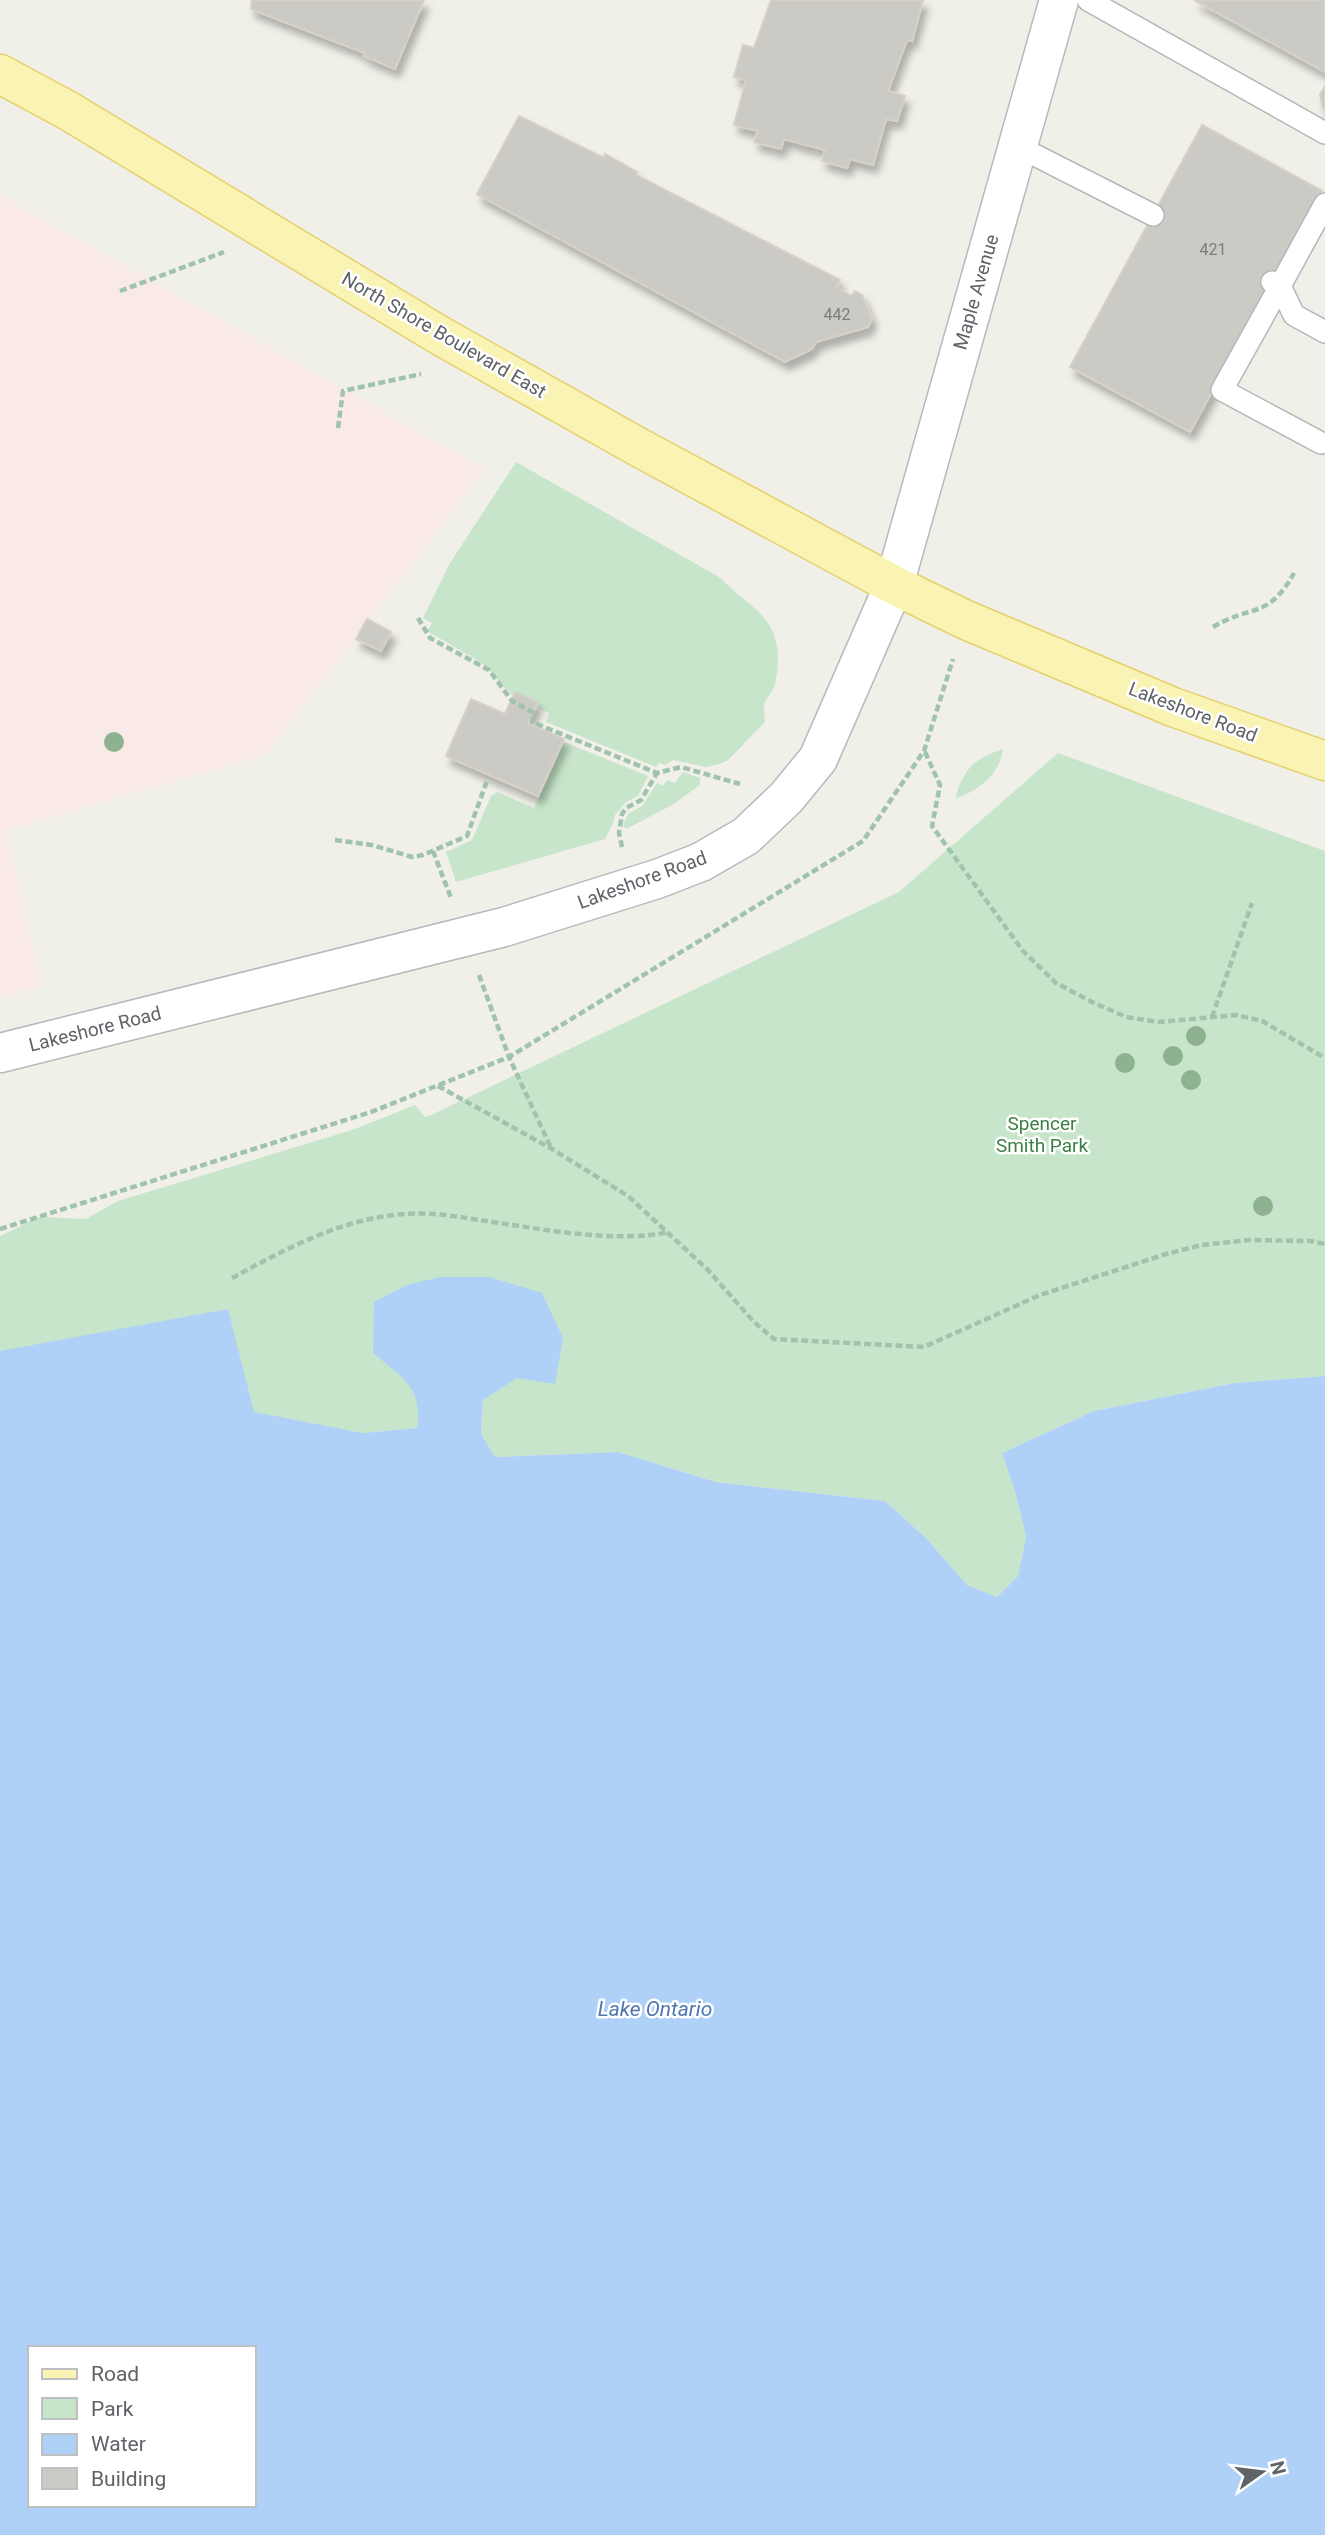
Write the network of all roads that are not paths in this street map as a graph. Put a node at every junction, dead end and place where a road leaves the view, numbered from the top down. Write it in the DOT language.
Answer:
graph roads {
  1 [pos="1059,0"];
  2 [pos="1088,0"];
  3 [pos="0,74"];
  4 [pos="1325,133"];
  5 [pos="1017,146"];
  6 [pos="1325,204"];
  7 [pos="1153,215"];
  8 [pos="1276,284"];
  9 [pos="1325,332"];
  10 [pos="1321,443"];
  11 [pos="894,585"];
  12 [pos="1325,761"];
  13 [pos="0,1053"];
  1 -- 5 [label="main road, Maple Avenue"];
  2 -- 4 [label="lane"];
  3 -- 11 [label="main road, North Shore Boulevard East"];
  5 -- 7 [label="lane"];
  5 -- 11 [label="main road, Maple Avenue"];
  6 -- 8 [label="lane"];
  8 -- 9 [label="lane"];
  8 -- 10 [label="lane"];
  11 -- 12 [label="main road, Lakeshore Road"];
  11 -- 13 [label="main road, Lakeshore Road"];
}
